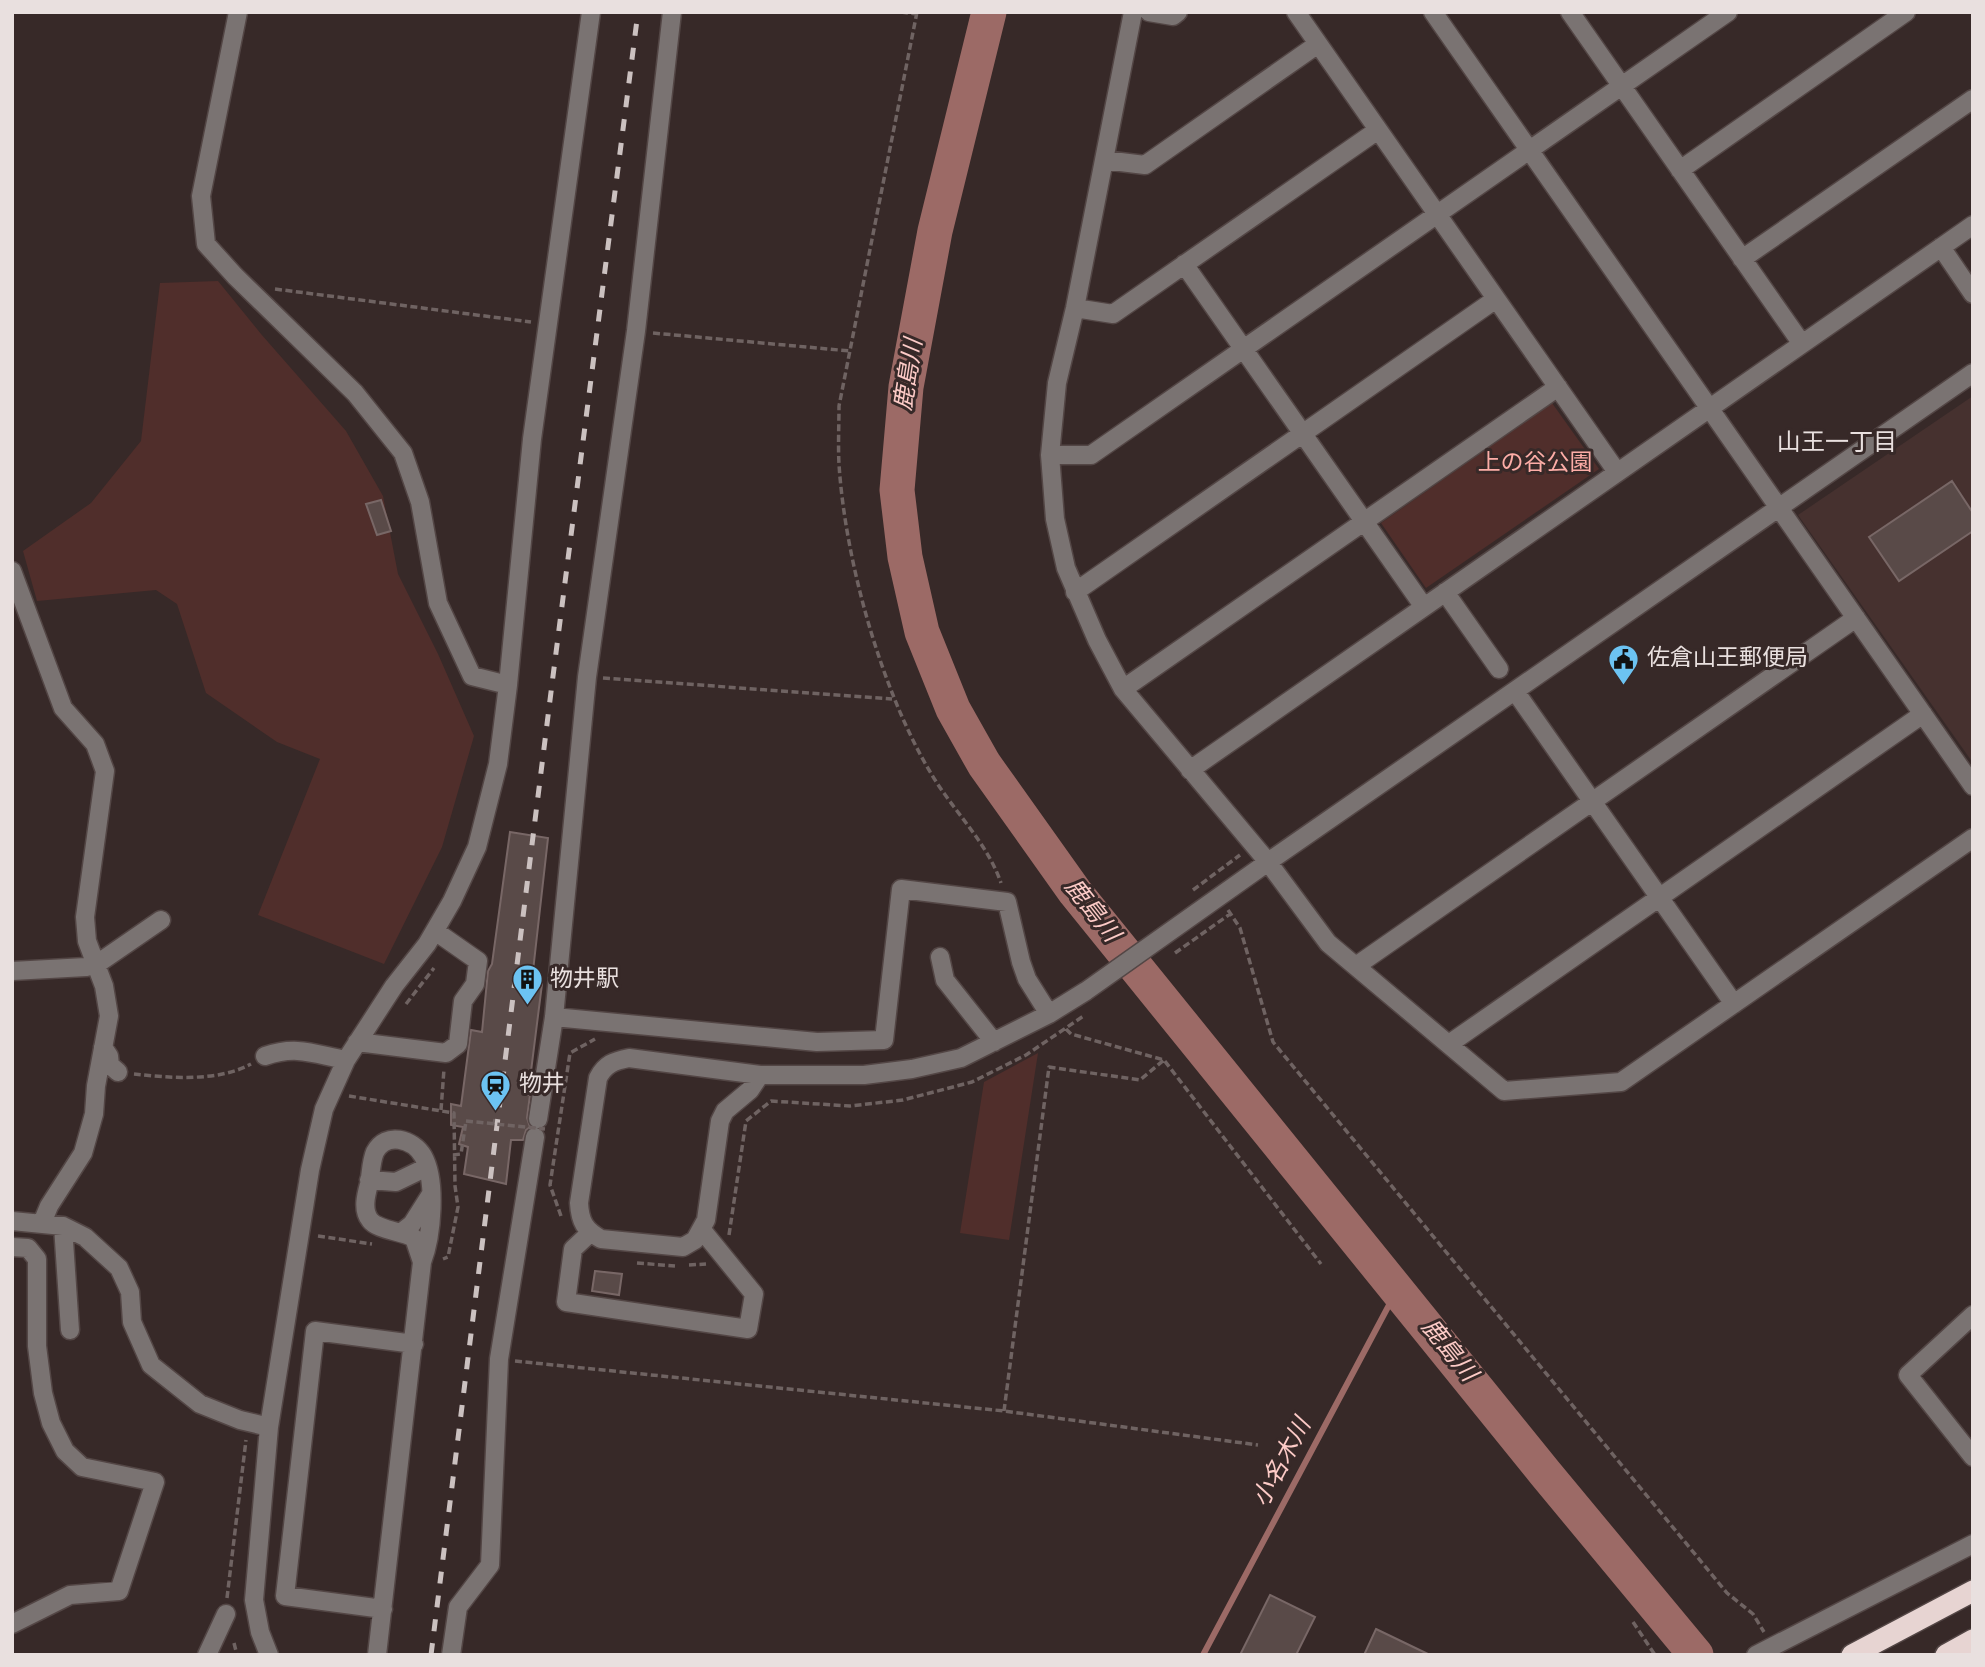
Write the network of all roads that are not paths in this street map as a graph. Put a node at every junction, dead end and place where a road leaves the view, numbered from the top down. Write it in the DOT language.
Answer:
graph roads {
  1 [pos="238,12"];
  2 [pos="591,12"];
  3 [pos="673,12"];
  4 [pos="1133,12"];
  5 [pos="1149,12"];
  6 [pos="1178,12"];
  7 [pos="1296,12"];
  8 [pos="1433,12"];
  9 [pos="1570,12"];
  10 [pos="1728,12"];
  11 [pos="1906,12"];
  12 [pos="1318,44"];
  13 [pos="1622,86"];
  14 [pos="1973,99"];
  15 [pos="1378,130"];
  16 [pos="1530,150"];
  17 [pos="1104,160"];
  18 [pos="1680,170"];
  19 [pos="1437,215"];
  20 [pos="1973,225"];
  21 [pos="1941,247"];
  22 [pos="1742,259"];
  23 [pos="1184,264"];
  24 [pos="1973,293"];
  25 [pos="1496,299"];
  26 [pos="1075,308"];
  27 [pos="1801,344"];
  28 [pos="1244,349"];
  29 [pos="1973,373"];
  30 [pos="1558,387"];
  31 [pos="1709,408"];
  32 [pos="1303,434"];
  33 [pos="1050,455"];
  34 [pos="1617,472"];
  35 [pos="1779,508"];
  36 [pos="1364,522"];
  37 [pos="12,571"];
  38 [pos="1075,592"];
  39 [pos="1445,592"];
  40 [pos="1424,607"];
  41 [pos="1856,618"];
  42 [pos="1499,669"];
  43 [pos="508,685"];
  44 [pos="1123,689"];
  45 [pos="1515,691"];
  46 [pos="1923,714"];
  47 [pos="1190,770"];
  48 [pos="1973,786"];
  49 [pos="1592,801"];
  50 [pos="1973,838"];
  51 [pos="1268,862"];
  52 [pos="1659,898"];
  53 [pos="161,920"];
  54 [pos="435,931"];
  55 [pos="940,957"];
  56 [pos="97,964"];
  57 [pos="1356,966"];
  58 [pos="12,971"];
  59 [pos="1734,1004"];
  60 [pos="1049,1014"];
  61 [pos="554,1017"];
  62 [pos="357,1042"];
  63 [pos="993,1042"];
  64 [pos="1449,1044"];
  65 [pos="103,1047"];
  66 [pos="265,1056"];
  67 [pos="346,1060"];
  68 [pos="118,1072"];
  69 [pos="760,1075"];
  70 [pos="427,1167"];
  71 [pos="369,1180"];
  72 [pos="431,1194"];
  73 [pos="12,1221"];
  74 [pos="42,1223"];
  75 [pos="63,1226"];
  76 [pos="702,1230"];
  77 [pos="403,1231"];
  78 [pos="590,1233"];
  79 [pos="12,1247"];
  80 [pos="422,1262"];
  81 [pos="1973,1315"];
  82 [pos="70,1330"];
  83 [pos="414,1344"];
  84 [pos="269,1427"];
  85 [pos="1973,1457"];
  86 [pos="1973,1544"];
  87 [pos="1973,1591"];
  88 [pos="383,1609"];
  89 [pos="226,1614"];
  90 [pos="12,1624"];
  91 [pos="1973,1640"];
  92 [pos="207,1655"];
  93 [pos="269,1655"];
  94 [pos="377,1655"];
  95 [pos="452,1655"];
  96 [pos="1756,1655"];
  97 [pos="1852,1655"];
  98 [pos="1946,1655"];
  1 -- 43 [label="street"];
  2 -- 43 [label="street"];
  3 -- 61 [label="street"];
  4 -- 17 [label="street"];
  5 -- 6 [label="street"];
  7 -- 12 [label="street"];
  8 -- 16 [label="street"];
  9 -- 13 [label="street"];
  10 -- 13 [label="street"];
  11 -- 18 [label="street"];
  12 -- 15 [label="street"];
  12 -- 17 [label="street"];
  13 -- 16 [label="street"];
  13 -- 18 [label="street"];
  14 -- 22 [label="street"];
  15 -- 19 [label="street"];
  15 -- 23 [label="street"];
  16 -- 19 [label="street"];
  16 -- 31 [label="street"];
  17 -- 26 [label="street"];
  18 -- 22 [label="street"];
  19 -- 25 [label="street"];
  19 -- 28 [label="street"];
  20 -- 21 [label="street"];
  21 -- 24 [label="street"];
  21 -- 27 [label="street"];
  22 -- 27 [label="street"];
  23 -- 26 [label="street"];
  23 -- 28 [label="street"];
  25 -- 30 [label="street"];
  25 -- 32 [label="street"];
  26 -- 33 [label="street"];
  27 -- 31 [label="street"];
  28 -- 32 [label="street"];
  28 -- 33 [label="street"];
  29 -- 35 [label="street"];
  30 -- 34 [label="street"];
  30 -- 36 [label="street"];
  31 -- 34 [label="street"];
  31 -- 35 [label="street"];
  32 -- 36 [label="street"];
  32 -- 38 [label="street"];
  33 -- 38 [label="street"];
  34 -- 39 [label="street"];
  35 -- 41 [label="street"];
  35 -- 45 [label="street"];
  36 -- 40 [label="street"];
  36 -- 44 [label="street"];
  37 -- 56 [label="street"];
  38 -- 44 [label="street"];
  39 -- 40 [label="street"];
  39 -- 42 [label="street"];
  40 -- 47 [label="street"];
  41 -- 46 [label="street"];
  41 -- 49 [label="street"];
  43 -- 54 [label="street"];
  44 -- 47 [label="street"];
  45 -- 49 [label="street"];
  45 -- 51 [label="street"];
  46 -- 48 [label="street"];
  46 -- 52 [label="street"];
  47 -- 51 [label="street"];
  49 -- 52 [label="street"];
  49 -- 57 [label="street"];
  50 -- 59 [label="street"];
  51 -- 57 [label="street"];
  51 -- 60 [label="street"];
  52 -- 59 [label="street"];
  52 -- 64 [label="street"];
  53 -- 56 [label="street"];
  54 -- 62 [label="street"];
  54 -- 62 [label="street"];
  55 -- 63 [label="street"];
  56 -- 58 [label="street"];
  56 -- 65 [label="street"];
  57 -- 64 [label="street"];
  59 -- 64 [label="street"];
  60 -- 61 [label="street"];
  60 -- 63 [label="street"];
  61 -- 95 [label="street"];
  62 -- 67 [label="street"];
  63 -- 69 [label="street"];
  65 -- 68 [label="street"];
  65 -- 74 [label="street"];
  66 -- 67 [label="street"];
  67 -- 84 [label="street"];
  69 -- 76 [label="street"];
  69 -- 78 [label="street"];
  70 -- 71 [label="street"];
  70 -- 71 [label="street"];
  70 -- 72 [label="street"];
  71 -- 77 [label="street"];
  72 -- 77 [label="street"];
  72 -- 80 [label="street"];
  73 -- 74 [label="street"];
  74 -- 75 [label="street"];
  75 -- 82 [label="street"];
  75 -- 84 [label="street"];
  76 -- 78 [label="street"];
  76 -- 78 [label="street"];
  77 -- 80 [label="street"];
  79 -- 90 [label="street"];
  80 -- 83 [label="street"];
  81 -- 85 [label="street"];
  83 -- 88 [label="street"];
  83 -- 88 [label="street"];
  84 -- 93 [label="street"];
  86 -- 96 [label="street"];
  87 -- 97 [label="highway"];
  88 -- 94 [label="street"];
  89 -- 92 [label="street"];
  91 -- 98 [label="highway"];
}
